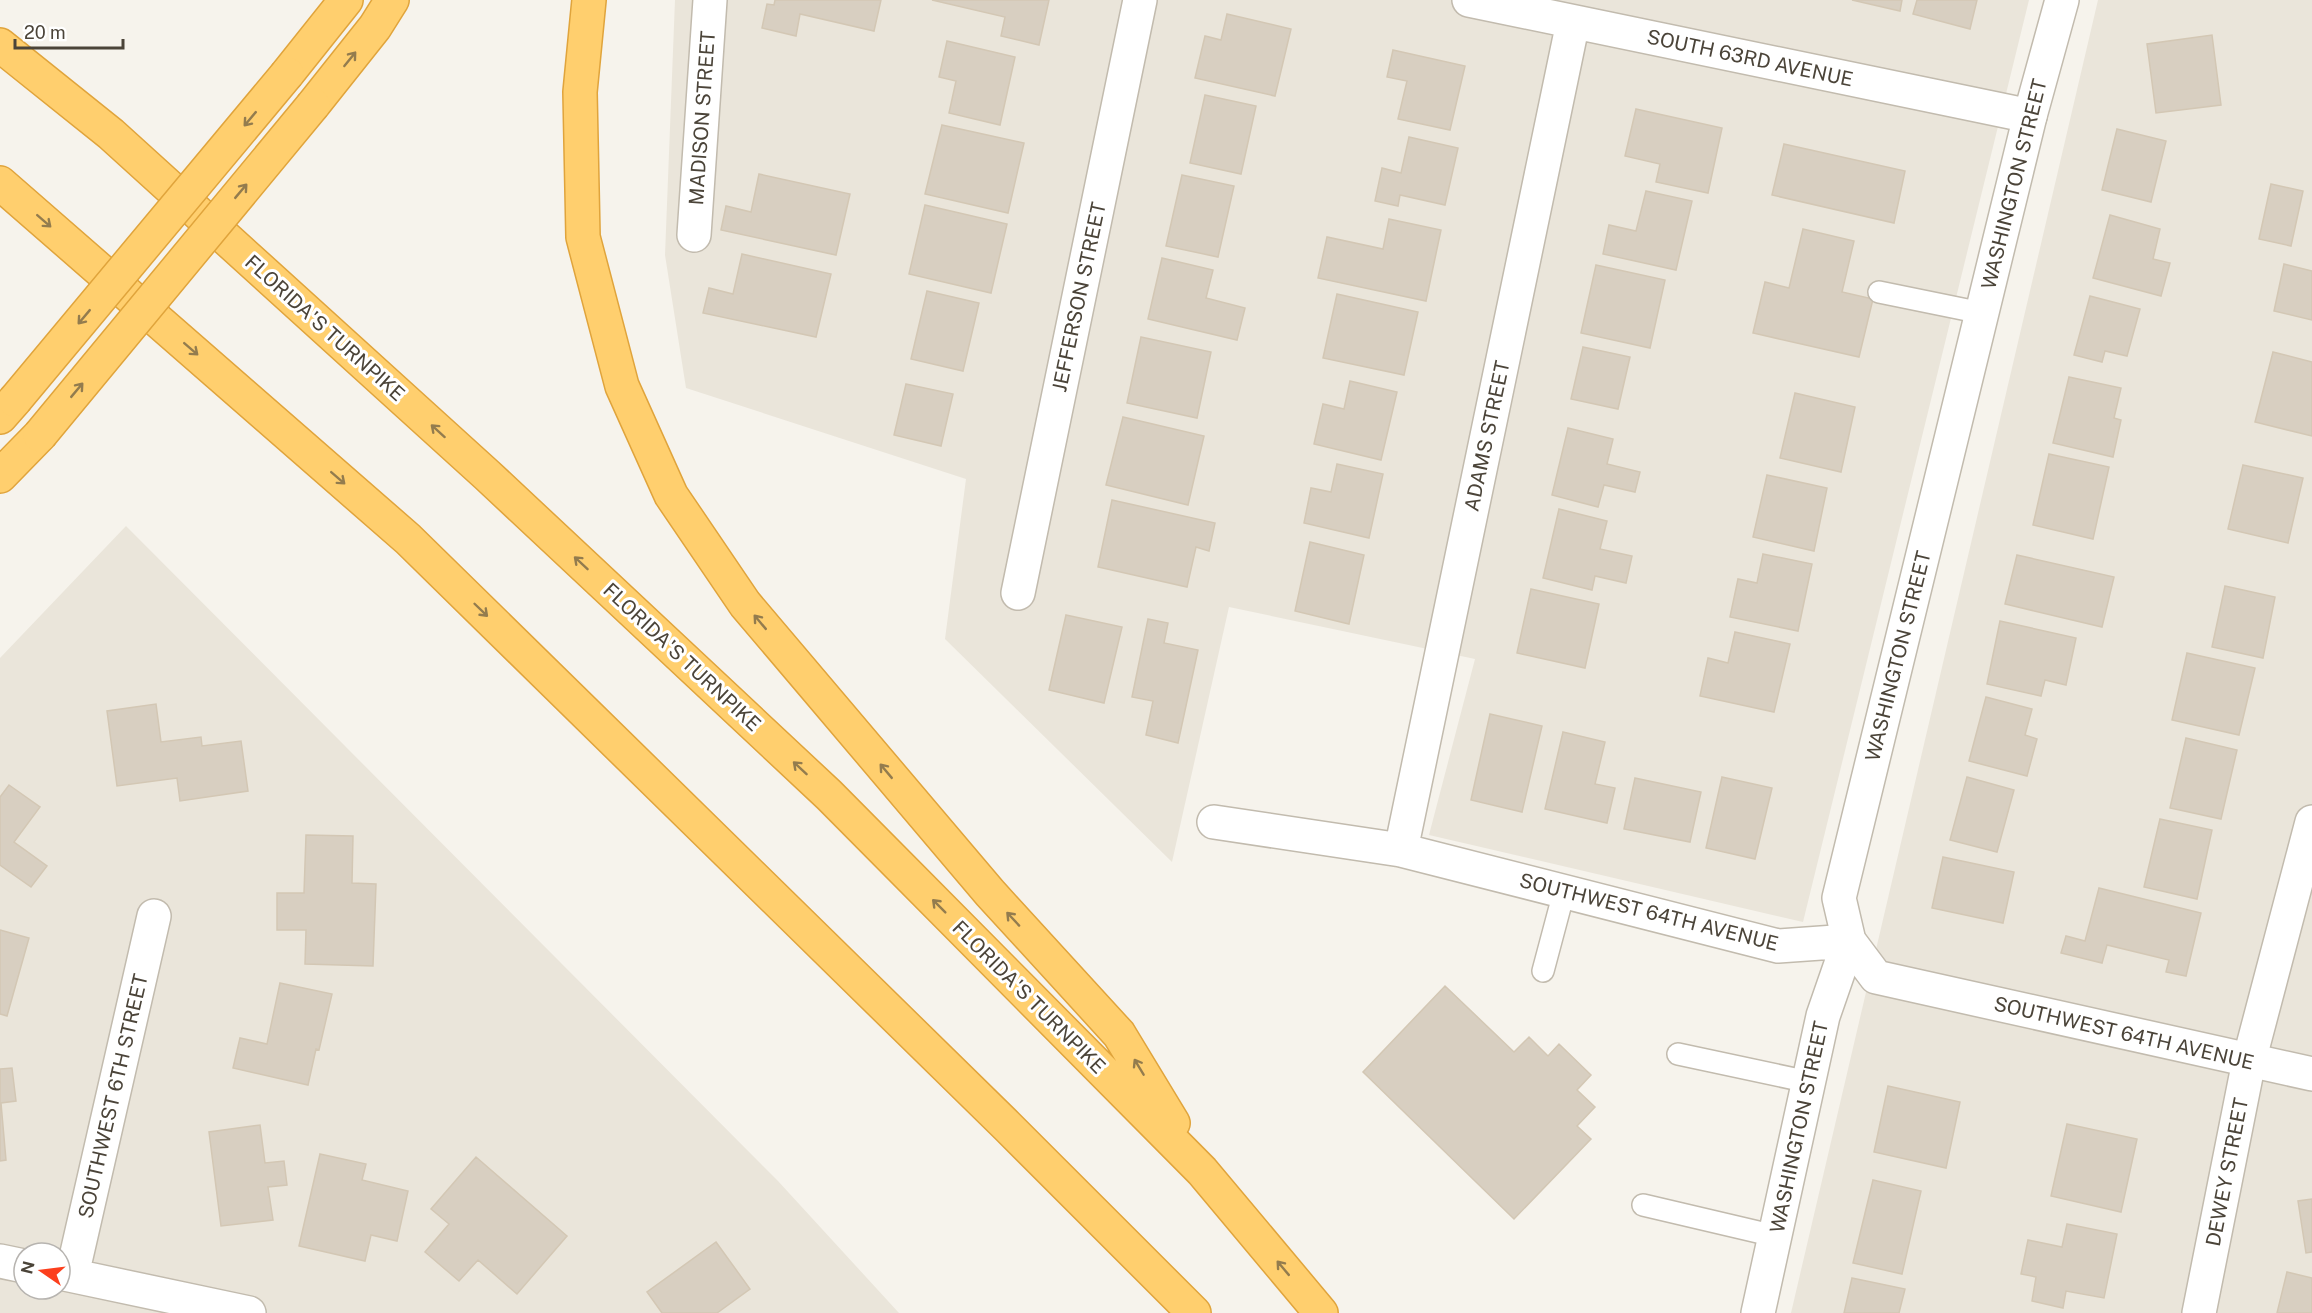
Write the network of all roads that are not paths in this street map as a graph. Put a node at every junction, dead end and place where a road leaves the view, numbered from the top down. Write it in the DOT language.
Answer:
graph roads {
  1 [pos="346,0"];
  2 [pos="392,0"];
  3 [pos="589,0"];
  4 [pos="711,0"];
  5 [pos="1140,0"];
  6 [pos="1469,0"];
  7 [pos="2062,0"];
  8 [pos="1573,22"];
  9 [pos="0,45"];
  10 [pos="2030,116"];
  11 [pos="0,183"];
  12 [pos="694,235"];
  13 [pos="1879,292"];
  14 [pos="1982,313"];
  15 [pos="7,409"];
  16 [pos="0,476"];
  17 [pos="1018,593"];
  18 [pos="1214,822"];
  19 [pos="2312,822"];
  20 [pos="1401,850"];
  21 [pos="1564,892"];
  22 [pos="154,916"];
  23 [pos="1850,941"];
  24 [pos="1543,971"];
  25 [pos="1678,1054"];
  26 [pos="2249,1061"];
  27 [pos="2312,1074"];
  28 [pos="1809,1082"];
  29 [pos="1202,1171"];
  30 [pos="1643,1205"];
  31 [pos="1775,1236"];
  32 [pos="72,1250"];
  33 [pos="72,1275"];
  34 [pos="249,1313"];
  35 [pos="1194,1313"];
  36 [pos="1321,1313"];
  37 [pos="1758,1313"];
  38 [pos="2199,1313"];
  1 -- 15 [label="highway, one-way, bridge"];
  16 -- 2 [label="highway, one-way, bridge"];
  29 -- 3 [label="highway, one-way"];
  4 -- 12 [label="street, MADISON STREET"];
  5 -- 17 [label="street, JEFFERSON STREET"];
  6 -- 8 [label="street, SOUTH 63RD AVENUE"];
  7 -- 10 [label="street, WASHINGTON STREET"];
  8 -- 10 [label="street, SOUTH 63RD AVENUE"];
  8 -- 20 [label="street, ADAMS STREET"];
  29 -- 9 [label="highway, FLORIDA'S TURNPIKE, one-way"];
  10 -- 14 [label="street, WASHINGTON STREET"];
  11 -- 35 [label="highway, one-way"];
  13 -- 14 [label="lane"];
  14 -- 23 [label="street, WASHINGTON STREET"];
  18 -- 20 [label="street, SOUTHWEST 64TH AVENUE"];
  19 -- 26 [label="street, DEWEY STREET"];
  20 -- 21 [label="street, SOUTHWEST 64TH AVENUE"];
  21 -- 23 [label="street, SOUTHWEST 64TH AVENUE"];
  21 -- 24 [label="lane"];
  22 -- 32 [label="street, SOUTHWEST 6TH STREET"];
  23 -- 26 [label="street, SOUTHWEST 64TH AVENUE"];
  23 -- 28 [label="street, WASHINGTON STREET"];
  25 -- 28 [label="lane"];
  26 -- 27 [label="street, SOUTHWEST 64TH AVENUE"];
  26 -- 38 [label="street, DEWEY STREET"];
  28 -- 31 [label="street, WASHINGTON STREET"];
  36 -- 29 [label="highway, FLORIDA'S TURNPIKE, one-way"];
  30 -- 31 [label="lane"];
  31 -- 37 [label="street, WASHINGTON STREET"];
  33 -- 34 [label="street"];
}
